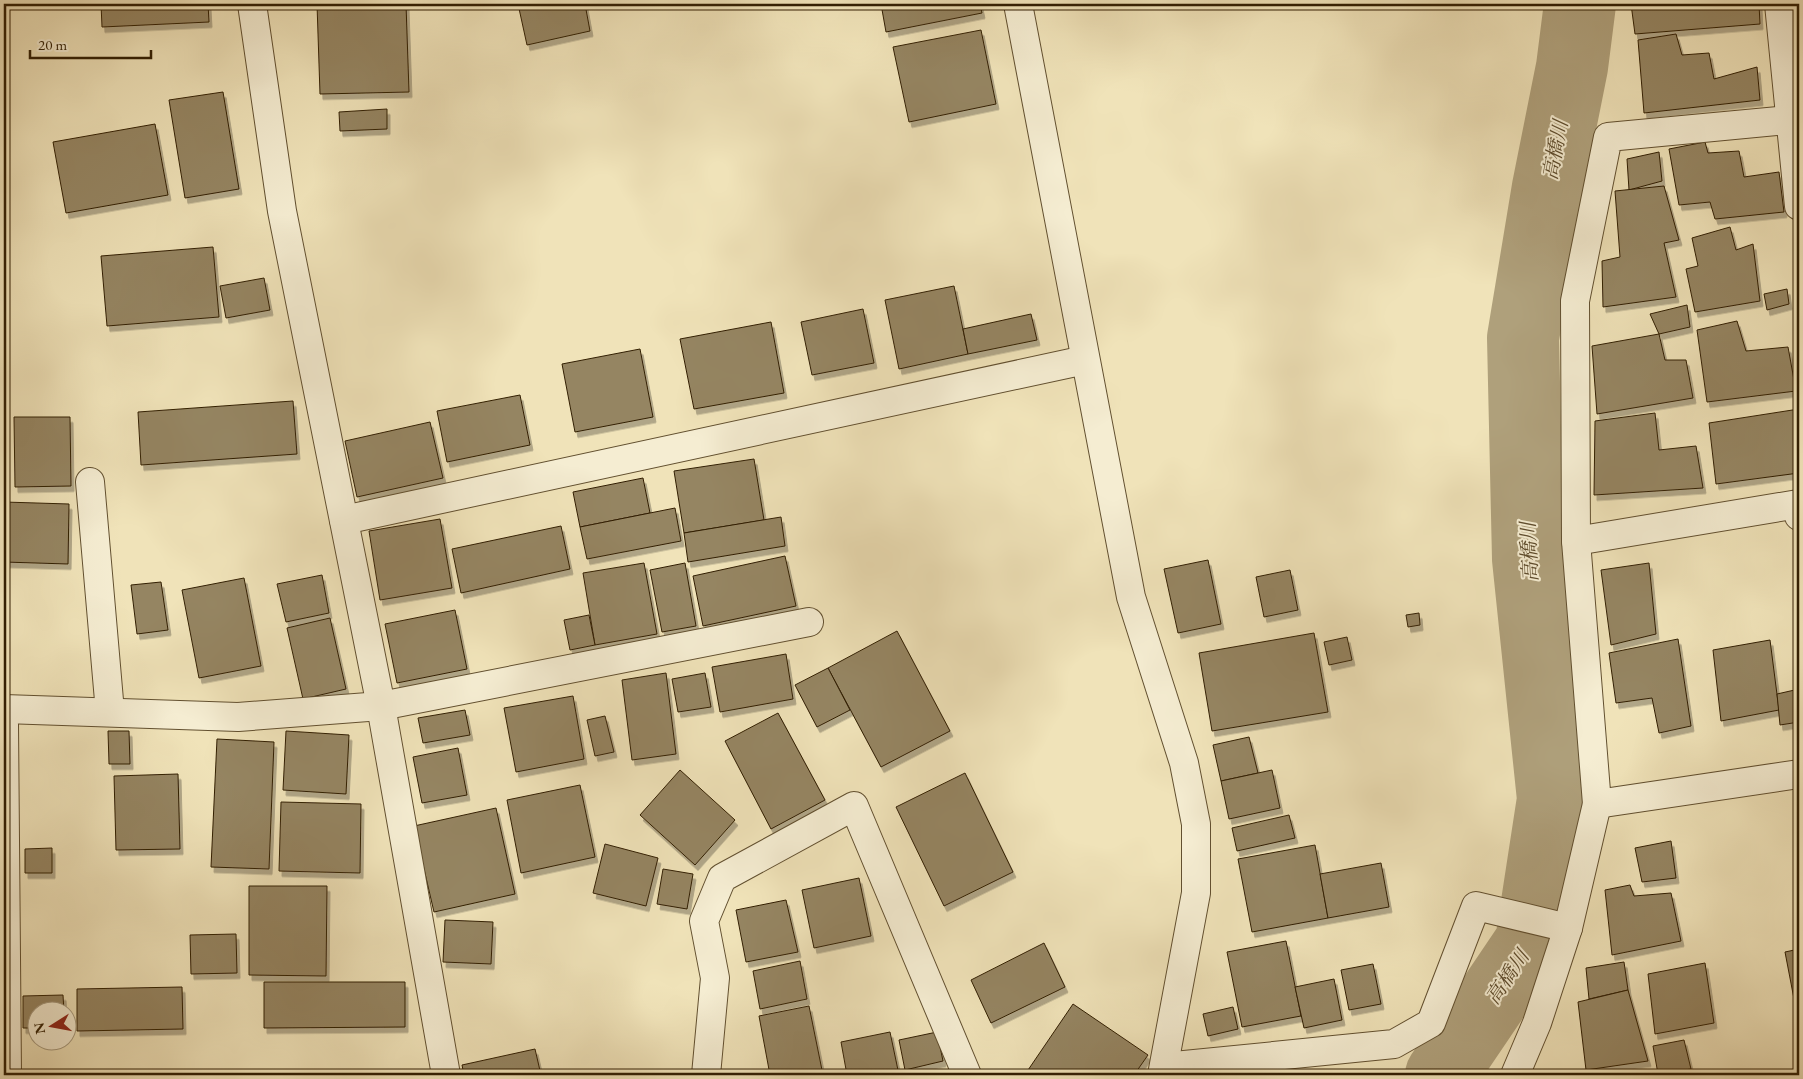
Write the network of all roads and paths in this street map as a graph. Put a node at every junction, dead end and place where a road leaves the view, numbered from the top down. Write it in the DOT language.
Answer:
graph roads {
  1 [pos="252,4"];
  2 [pos="1018,4"];
  3 [pos="1779,4"];
  4 [pos="1795,120"];
  5 [pos="1799,206"];
  6 [pos="1085,360"];
  7 [pos="90,482"];
  8 [pos="1799,508"];
  9 [pos="344,520"];
  10 [pos="1576,540"];
  11 [pos="809,622"];
  12 [pos="381,706"];
  13 [pos="4,708"];
  14 [pos="110,712"];
  15 [pos="4,724"];
  16 [pos="1799,774"];
  17 [pos="1597,804"];
  18 [pos="5,915"];
  19 [pos="1568,928"];
  20 [pos="1163,1071"];
  21 [pos="7,1075"];
  22 [pos="446,1075"];
  23 [pos="706,1075"];
  24 [pos="967,1075"];
  25 [pos="1515,1075"];
  1 -- 9 [label="street"];
  2 -- 6 [label="street"];
  3 -- 4 [label="street"];
  4 -- 5 [label="street"];
  4 -- 10 [label="street"];
  6 -- 9 [label="street"];
  6 -- 20 [label="street"];
  7 -- 14 [label="street"];
  8 -- 10 [label="street"];
  9 -- 12 [label="street"];
  10 -- 17 [label="street"];
  11 -- 12 [label="street"];
  12 -- 14 [label="street"];
  12 -- 22 [label="street"];
  13 -- 14 [label="street"];
  15 -- 18 [label="street"];
  16 -- 17 [label="street"];
  17 -- 19 [label="street"];
  18 -- 21 [label="street"];
  19 -- 20 [label="street"];
  19 -- 25 [label="street"];
  23 -- 24 [label="street"];
}
